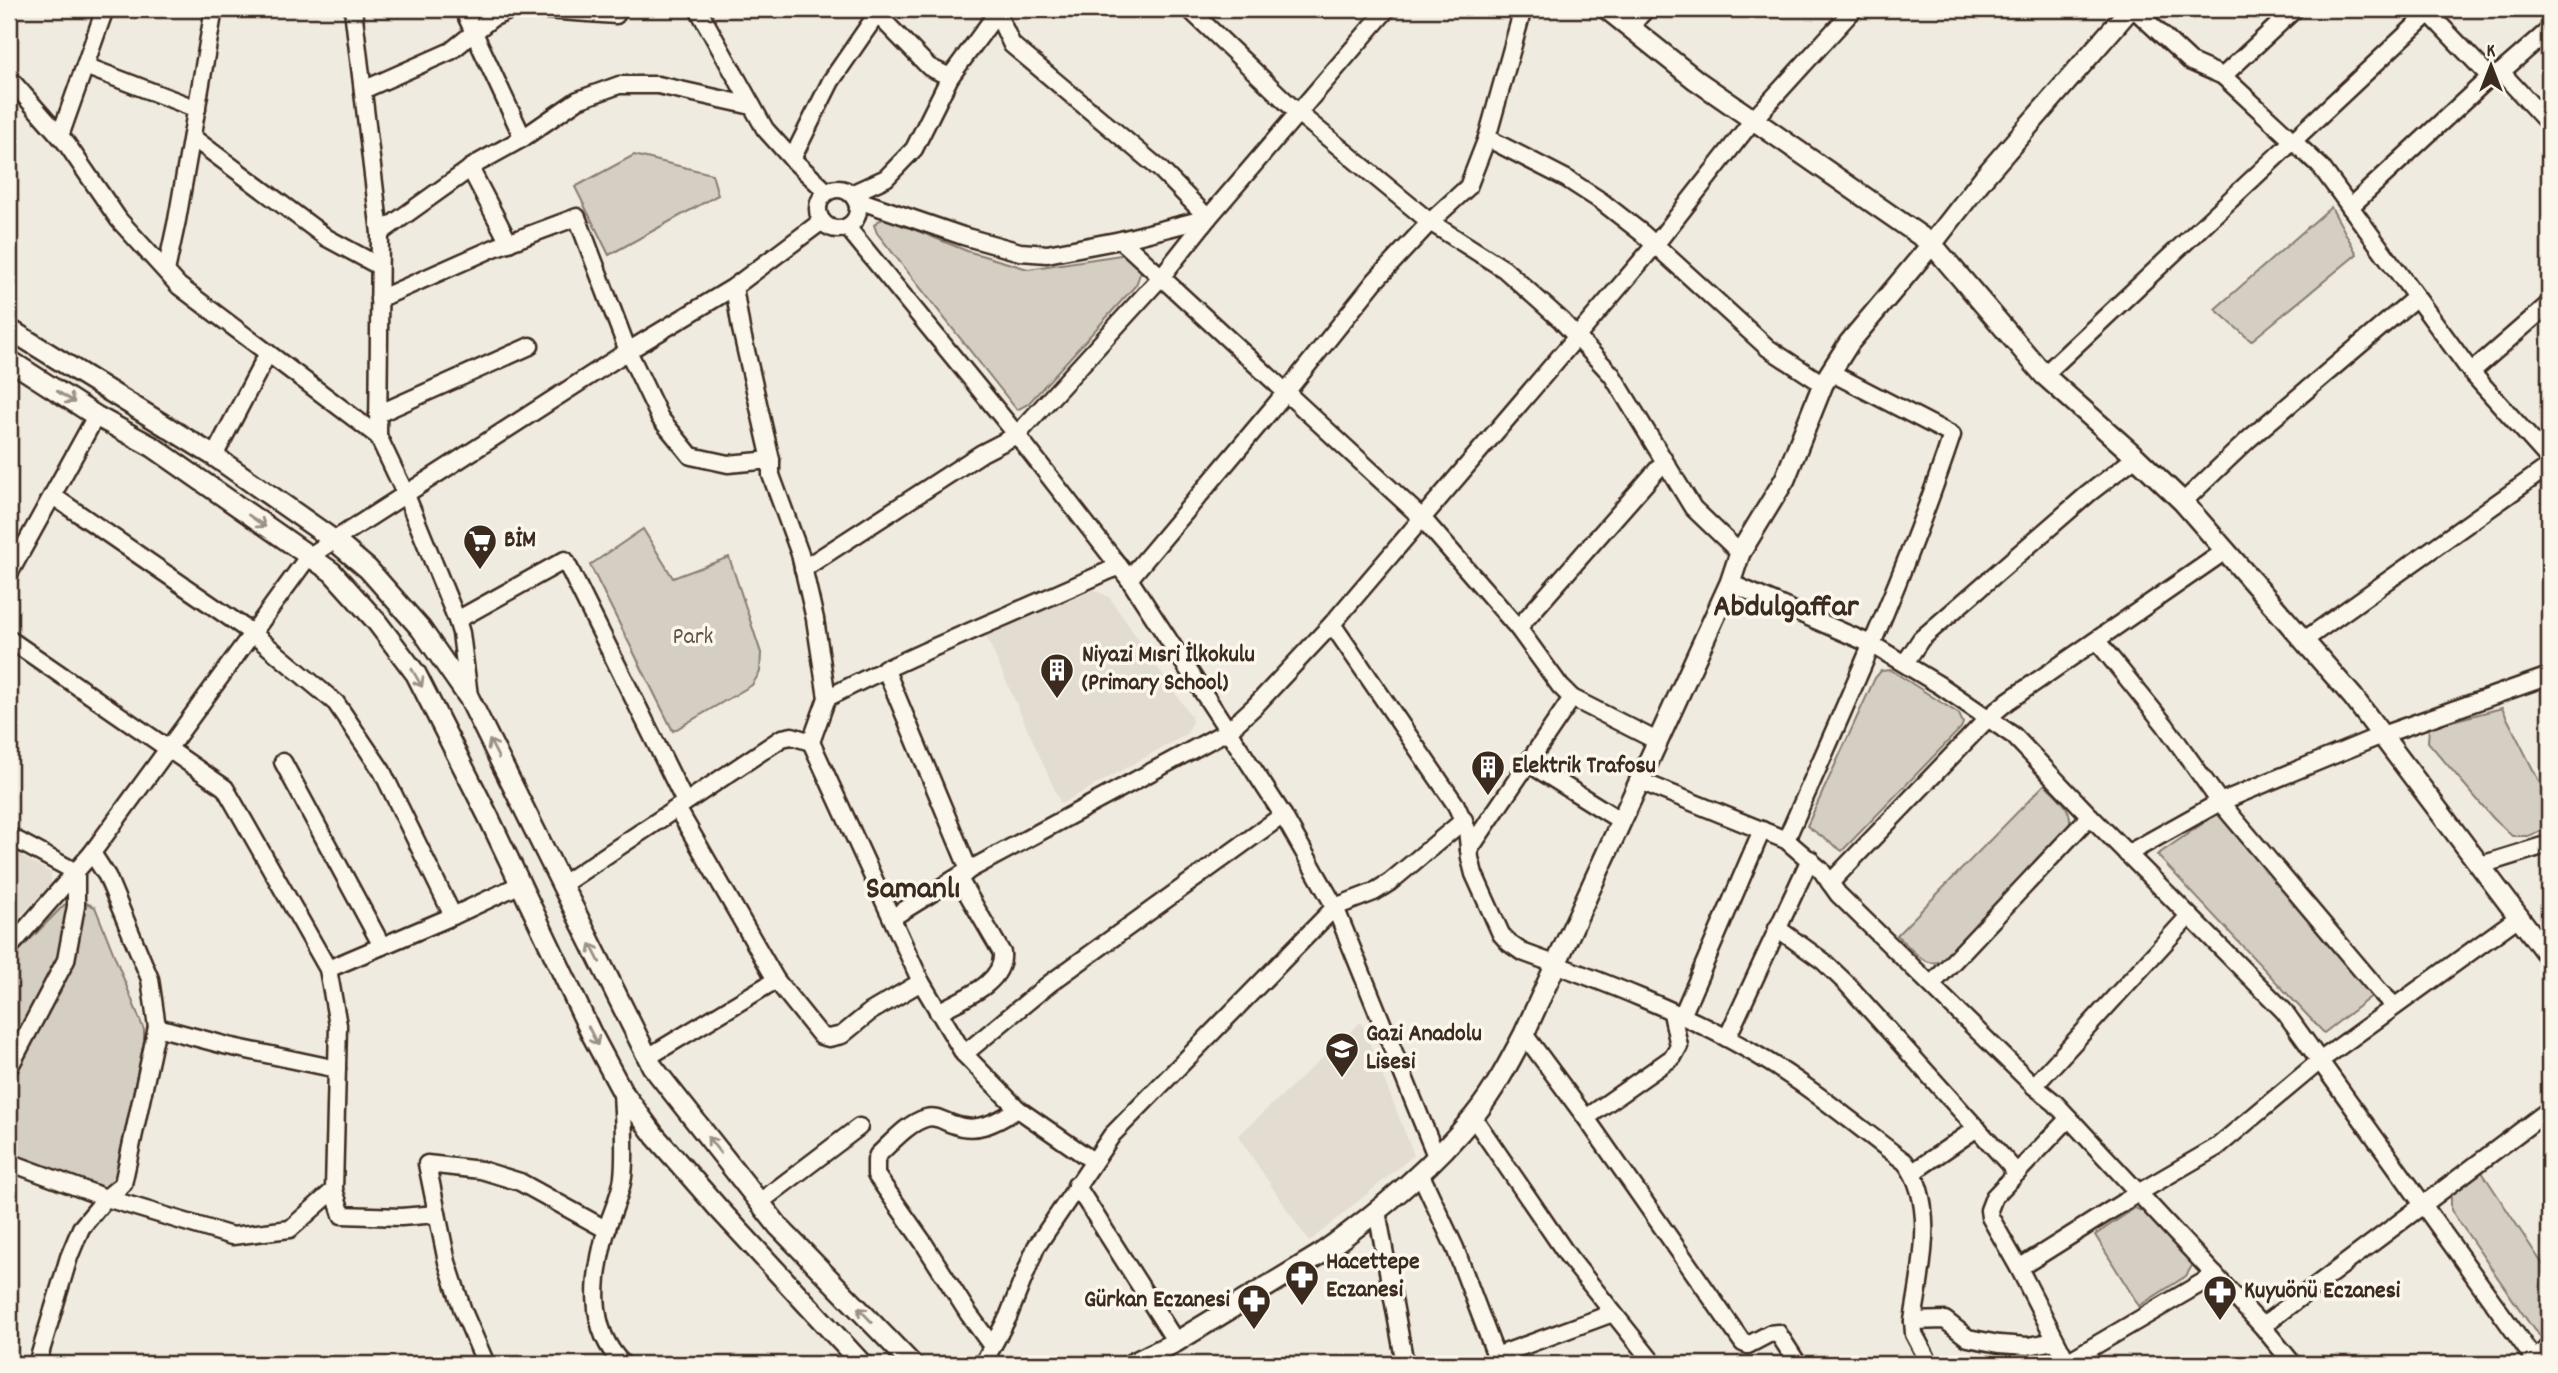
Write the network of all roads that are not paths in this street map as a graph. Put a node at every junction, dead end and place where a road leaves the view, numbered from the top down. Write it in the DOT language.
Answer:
graph roads {
  1 [pos="105,9"];
  2 [pos="214,9"];
  3 [pos="353,9"];
  4 [pos="463,9"];
  5 [pos="513,9"];
  6 [pos="532,9"];
  7 [pos="614,9"];
  8 [pos="698,9"];
  9 [pos="1189,9"];
  10 [pos="1387,9"];
  11 [pos="1522,9"];
  12 [pos="1607,9"];
  13 [pos="1646,9"];
  14 [pos="1854,9"];
  15 [pos="2132,9"];
  16 [pos="2295,9"];
  17 [pos="876,11"];
  18 [pos="999,11"];
  19 [pos="2427,11"];
  20 [pos="1630,27"];
  21 [pos="2549,30"];
  22 [pos="474,34"];
  23 [pos="85,66"];
  24 [pos="2496,74"];
  25 [pos="2223,76"];
  26 [pos="950,77"];
  27 [pos="9,78"];
  28 [pos="363,90"];
  29 [pos="752,106"];
  30 [pos="197,108"];
  31 [pos="1298,113"];
  32 [pos="1753,120"];
  33 [pos="2549,124"];
  34 [pos="60,136"];
  35 [pos="192,137"];
  36 [pos="523,138"];
  37 [pos="1487,138"];
  38 [pos="2294,141"];
  39 [pos="792,159"];
  40 [pos="470,168"];
  41 [pos="827,192"];
  42 [pos="853,197"];
  43 [pos="2350,207"];
  44 [pos="1208,218"];
  45 [pos="822,222"];
  46 [pos="1430,222"];
  47 [pos="846,227"];
  48 [pos="380,233"];
  49 [pos="1121,240"];
  50 [pos="509,243"];
  51 [pos="1932,244"];
  52 [pos="1655,245"];
  53 [pos="379,266"];
  54 [pos="166,271"];
  55 [pos="1163,276"];
  56 [pos="734,287"];
  57 [pos="2415,298"];
  58 [pos="379,299"];
  59 [pos="2549,304"];
  60 [pos="9,329"];
  61 [pos="1576,336"];
  62 [pos="530,346"];
  63 [pos="628,351"];
  64 [pos="268,353"];
  65 [pos="9,360"];
  66 [pos="2471,372"];
  67 [pos="2044,375"];
  68 [pos="1826,378"];
  69 [pos="1287,391"];
  70 [pos="378,414"];
  71 [pos="96,416"];
  72 [pos="1017,435"];
  73 [pos="378,436"];
  74 [pos="214,456"];
  75 [pos="2136,457"];
  76 [pos="2549,459"];
  77 [pos="771,460"];
  78 [pos="1664,462"];
  79 [pos="2549,466"];
  80 [pos="406,495"];
  81 [pos="53,496"];
  82 [pos="2183,502"];
  83 [pos="1423,519"];
  84 [pos="335,541"];
  85 [pos="2225,551"];
  86 [pos="1740,553"];
  87 [pos="308,557"];
  88 [pos="1119,566"];
  89 [pos="803,569"];
  90 [pos="9,574"];
  91 [pos="1129,579"];
  92 [pos="1730,583"];
  93 [pos="457,620"];
  94 [pos="1332,624"];
  95 [pos="1518,628"];
  96 [pos="252,633"];
  97 [pos="9,639"];
  98 [pos="2097,641"];
  99 [pos="2303,641"];
  100 [pos="1873,645"];
  101 [pos="1905,663"];
  102 [pos="885,668"];
  103 [pos="2549,676"];
  104 [pos="469,698"];
  105 [pos="827,698"];
  106 [pos="1572,698"];
  107 [pos="1989,717"];
  108 [pos="1229,730"];
  109 [pos="2382,735"];
  110 [pos="1657,741"];
  111 [pos="811,742"];
  112 [pos="169,749"];
  113 [pos="283,762"];
  114 [pos="1528,763"];
  115 [pos="1640,781"];
  116 [pos="2220,802"];
  117 [pos="681,805"];
  118 [pos="1283,815"];
  119 [pos="2090,816"];
  120 [pos="1464,820"];
  121 [pos="1621,821"];
  122 [pos="1762,830"];
  123 [pos="9,836"];
  124 [pos="1786,840"];
  125 [pos="2549,844"];
  126 [pos="1469,850"];
  127 [pos="93,853"];
  128 [pos="2127,854"];
  129 [pos="1810,859"];
  130 [pos="2481,865"];
  131 [pos="76,872"];
  132 [pos="964,875"];
  133 [pos="1830,883"];
  134 [pos="521,884"];
  135 [pos="563,884"];
  136 [pos="1335,907"];
  137 [pos="453,916"];
  138 [pos="2189,916"];
  139 [pos="2520,916"];
  140 [pos="893,917"];
  141 [pos="1777,928"];
  142 [pos="382,946"];
  143 [pos="9,948"];
  144 [pos="2549,957"];
  145 [pos="1555,964"];
  146 [pos="328,970"];
  147 [pos="776,980"];
  148 [pos="921,982"];
  149 [pos="1932,984"];
  150 [pos="2395,1006"];
  151 [pos="938,1012"];
  152 [pos="1677,1014"];
  153 [pos="157,1027"];
  154 [pos="1524,1034"];
  155 [pos="1727,1038"];
  156 [pos="964,1054"];
  157 [pos="648,1057"];
  158 [pos="2321,1060"];
  159 [pos="9,1068"];
  160 [pos="337,1069"];
  161 [pos="2034,1086"];
  162 [pos="622,1091"];
  163 [pos="1018,1109"];
  164 [pos="2549,1110"];
  165 [pos="1473,1117"];
  166 [pos="1586,1118"];
  167 [pos="2069,1118"];
  168 [pos="859,1127"];
  169 [pos="1977,1128"];
  170 [pos="1436,1156"];
  171 [pos="1093,1161"];
  172 [pos="9,1162"];
  173 [pos="1913,1171"];
  174 [pos="1420,1173"];
  175 [pos="2017,1173"];
  176 [pos="1076,1185"];
  177 [pos="334,1190"];
  178 [pos="2138,1193"];
  179 [pos="106,1199"];
  180 [pos="760,1202"];
  181 [pos="2424,1204"];
  182 [pos="1377,1211"];
  183 [pos="437,1214"];
  184 [pos="607,1230"];
  185 [pos="2019,1268"];
  186 [pos="2215,1275"];
  187 [pos="1613,1313"];
  188 [pos="1913,1321"];
  189 [pos="2262,1326"];
  190 [pos="2055,1341"];
  191 [pos="1176,1342"];
  192 [pos="992,1346"];
  193 [pos="2539,1358"];
  194 [pos="1497,1360"];
  195 [pos="2068,1363"];
  196 [pos="37,1364"];
  197 [pos="486,1364"];
  198 [pos="623,1364"];
  199 [pos="862,1364"];
  200 [pos="912,1364"];
  201 [pos="983,1364"];
  202 [pos="1131,1364"];
  203 [pos="1405,1364"];
  204 [pos="1654,1364"];
  205 [pos="1798,1364"];
  206 [pos="1930,1364"];
  207 [pos="2293,1364"];
  1 -- 23 [label="street"];
  2 -- 30 [label="street"];
  3 -- 28 [label="street"];
  4 -- 22 [label="street"];
  5 -- 22 [label="street"];
  6 -- 7 [label="street"];
  8 -- 29 [label="street"];
  9 -- 31 [label="street"];
  10 -- 31 [label="street"];
  11 -- 37 [label="street"];
  12 -- 20 [label="main road"];
  13 -- 20 [label="street"];
  14 -- 32 [label="street"];
  15 -- 25 [label="street"];
  15 -- 51 [label="main road"];
  16 -- 25 [label="street"];
  17 -- 26 [label="street"];
  17 -- 39 [label="street"];
  18 -- 26 [label="street"];
  18 -- 44 [label="street"];
  19 -- 24 [label="street"];
  19 -- 38 [label="street"];
  20 -- 32 [label="main road"];
  21 -- 24 [label="street"];
  22 -- 28 [label="street"];
  22 -- 36 [label="street"];
  23 -- 30 [label="street"];
  23 -- 34 [label="street"];
  24 -- 33 [label="street"];
  24 -- 43 [label="street"];
  25 -- 38 [label="street"];
  26 -- 42 [label="street"];
  27 -- 34 [label="street"];
  28 -- 48 [label="street"];
  29 -- 36 [label="street"];
  29 -- 39 [label="street"];
  30 -- 35 [label="street"];
  31 -- 44 [label="street"];
  31 -- 46 [label="street"];
  32 -- 51 [label="main road"];
  32 -- 52 [label="street"];
  34 -- 54 [label="street"];
  35 -- 53 [label="street"];
  35 -- 54 [label="street"];
  36 -- 40 [label="street"];
  37 -- 46 [label="street"];
  37 -- 52 [label="street"];
  38 -- 43 [label="street"];
  38 -- 67 [label="street"];
  39 -- 41 [label="street"];
  40 -- 48 [label="street"];
  40 -- 50 [label="street"];
  41 -- 42 [label="street"];
  41 -- 45 [label="street"];
  42 -- 47 [label="street"];
  42 -- 49 [label="street"];
  43 -- 57 [label="street"];
  44 -- 49 [label="street"];
  44 -- 55 [label="street"];
  45 -- 47 [label="street"];
  45 -- 56 [label="street"];
  46 -- 61 [label="street"];
  46 -- 69 [label="street"];
  47 -- 72 [label="street"];
  48 -- 53 [label="street"];
  49 -- 55 [label="street"];
  50 -- 58 [label="street"];
  50 -- 63 [label="street"];
  51 -- 67 [label="main road"];
  51 -- 68 [label="main road"];
  52 -- 61 [label="street"];
  52 -- 68 [label="street"];
  53 -- 58 [label="street"];
  54 -- 64 [label="street"];
  55 -- 69 [label="street"];
  55 -- 72 [label="street"];
  56 -- 63 [label="street"];
  56 -- 77 [label="street"];
  57 -- 66 [label="street"];
  57 -- 82 [label="street"];
  58 -- 70 [label="street"];
  59 -- 66 [label="street"];
  60 -- 74 [label="main road"];
  61 -- 78 [label="street"];
  61 -- 83 [label="street"];
  62 -- 70 [label="street"];
  63 -- 77 [label="street"];
  63 -- 80 [label="street"];
  64 -- 73 [label="street"];
  64 -- 74 [label="street"];
  65 -- 71 [label="main road, one-way"];
  66 -- 76 [label="street"];
  67 -- 75 [label="main road"];
  68 -- 86 [label="main road"];
  68 -- 100 [label="street"];
  69 -- 83 [label="street"];
  69 -- 91 [label="street"];
  70 -- 73 [label="street"];
  71 -- 81 [label="street"];
  71 -- 87 [label="main road, one-way"];
  72 -- 88 [label="street"];
  72 -- 89 [label="street"];
  73 -- 80 [label="street"];
  74 -- 84 [label="main road"];
  75 -- 82 [label="main road"];
  75 -- 101 [label="street"];
  77 -- 89 [label="street"];
  78 -- 86 [label="street"];
  78 -- 95 [label="street"];
  79 -- 99 [label="street"];
  80 -- 84 [label="street"];
  80 -- 93 [label="street"];
  81 -- 90 [label="street"];
  81 -- 96 [label="street"];
  82 -- 85 [label="main road"];
  83 -- 94 [label="street"];
  83 -- 95 [label="street"];
  84 -- 87 [label="street"];
  84 -- 104 [label="main road"];
  85 -- 98 [label="street"];
  85 -- 99 [label="main road"];
  86 -- 92 [label="main road"];
  87 -- 96 [label="street"];
  87 -- 134 [label="main road, one-way"];
  88 -- 91 [label="street"];
  88 -- 102 [label="street"];
  89 -- 105 [label="street"];
  91 -- 108 [label="street"];
  92 -- 100 [label="street"];
  92 -- 110 [label="main road"];
  93 -- 104 [label="street"];
  93 -- 117 [label="street"];
  94 -- 108 [label="street"];
  94 -- 120 [label="street"];
  95 -- 106 [label="street"];
  96 -- 112 [label="street"];
  96 -- 137 [label="street"];
  97 -- 112 [label="street"];
  98 -- 107 [label="street"];
  98 -- 116 [label="street"];
  99 -- 109 [label="main road"];
  100 -- 101 [label="street"];
  100 -- 124 [label="street"];
  101 -- 107 [label="street"];
  102 -- 105 [label="street"];
  102 -- 132 [label="street"];
  103 -- 109 [label="street"];
  135 -- 104 [label="main road, one-way"];
  105 -- 111 [label="street"];
  106 -- 110 [label="street"];
  106 -- 114 [label="street"];
  107 -- 119 [label="street"];
  107 -- 133 [label="street"];
  108 -- 118 [label="street"];
  108 -- 132 [label="street"];
  109 -- 116 [label="street"];
  109 -- 130 [label="main road"];
  110 -- 115 [label="main road"];
  111 -- 117 [label="street"];
  111 -- 140 [label="street"];
  112 -- 127 [label="street"];
  112 -- 146 [label="street"];
  113 -- 142 [label="street"];
  114 -- 121 [label="street"];
  114 -- 126 [label="street"];
  115 -- 121 [label="main road"];
  115 -- 122 [label="street"];
  116 -- 128 [label="street"];
  116 -- 150 [label="street"];
  117 -- 135 [label="street"];
  117 -- 147 [label="street"];
  118 -- 136 [label="street"];
  118 -- 156 [label="street"];
  119 -- 128 [label="street"];
  119 -- 149 [label="street"];
  120 -- 126 [label="street"];
  120 -- 136 [label="street"];
  121 -- 145 [label="main road"];
  122 -- 124 [label="street"];
  122 -- 152 [label="street"];
  123 -- 131 [label="street"];
  124 -- 129 [label="street"];
  125 -- 130 [label="street"];
  126 -- 145 [label="street"];
  127 -- 131 [label="street"];
  127 -- 153 [label="street"];
  128 -- 138 [label="street"];
  129 -- 133 [label="street"];
  129 -- 141 [label="street"];
  130 -- 139 [label="main road"];
  131 -- 143 [label="street"];
  131 -- 159 [label="street"];
  132 -- 140 [label="street"];
  132 -- 151 [label="street"];
  133 -- 149 [label="street"];
  134 -- 137 [label="street"];
  134 -- 162 [label="main road, one-way"];
  157 -- 135 [label="main road, one-way"];
  136 -- 170 [label="street"];
  136 -- 171 [label="street"];
  137 -- 142 [label="street"];
  138 -- 158 [label="street"];
  138 -- 161 [label="street"];
  139 -- 144 [label="main road"];
  139 -- 150 [label="street"];
  140 -- 148 [label="street"];
  141 -- 155 [label="street"];
  141 -- 169 [label="street"];
  142 -- 146 [label="street"];
  145 -- 152 [label="street"];
  145 -- 154 [label="main road"];
  146 -- 160 [label="street"];
  147 -- 148 [label="street"];
  147 -- 157 [label="street"];
  148 -- 151 [label="street"];
  149 -- 161 [label="street"];
  150 -- 158 [label="street"];
  151 -- 156 [label="street"];
  152 -- 155 [label="street"];
  152 -- 166 [label="street"];
  153 -- 160 [label="street"];
  153 -- 179 [label="street"];
  154 -- 165 [label="main road"];
  154 -- 166 [label="street"];
  155 -- 173 [label="street"];
  156 -- 163 [label="street"];
  180 -- 157 [label="main road, one-way"];
  158 -- 178 [label="street"];
  158 -- 181 [label="street"];
  160 -- 177 [label="street"];
  161 -- 167 [label="street"];
  162 -- 184 [label="street"];
  162 -- 199 [label="main road"];
  163 -- 171 [label="street"];
  163 -- 192 [label="street"];
  164 -- 181 [label="street"];
  165 -- 170 [label="main road"];
  165 -- 187 [label="street"];
  166 -- 205 [label="street"];
  167 -- 175 [label="street"];
  167 -- 178 [label="street"];
  168 -- 180 [label="street"];
  169 -- 173 [label="street"];
  169 -- 175 [label="street"];
  170 -- 174 [label="main road"];
  171 -- 176 [label="street"];
  172 -- 179 [label="street"];
  173 -- 188 [label="street"];
  174 -- 182 [label="main road"];
  174 -- 194 [label="street"];
  175 -- 185 [label="street"];
  176 -- 191 [label="street"];
  176 -- 192 [label="street"];
  177 -- 179 [label="street"];
  177 -- 183 [label="street"];
  178 -- 185 [label="street"];
  178 -- 186 [label="street"];
  179 -- 196 [label="street"];
  200 -- 180 [label="main road, one-way"];
  181 -- 189 [label="street"];
  181 -- 193 [label="street"];
  182 -- 191 [label="main road"];
  182 -- 203 [label="street"];
  183 -- 184 [label="street"];
  183 -- 197 [label="street"];
  184 -- 198 [label="street"];
  185 -- 190 [label="street"];
  186 -- 189 [label="street"];
  186 -- 195 [label="street"];
  187 -- 194 [label="street"];
  187 -- 204 [label="street"];
  188 -- 190 [label="street"];
  188 -- 206 [label="street"];
  189 -- 207 [label="street"];
  190 -- 195 [label="street"];
  191 -- 202 [label="main road"];
  192 -- 201 [label="street"];
}
